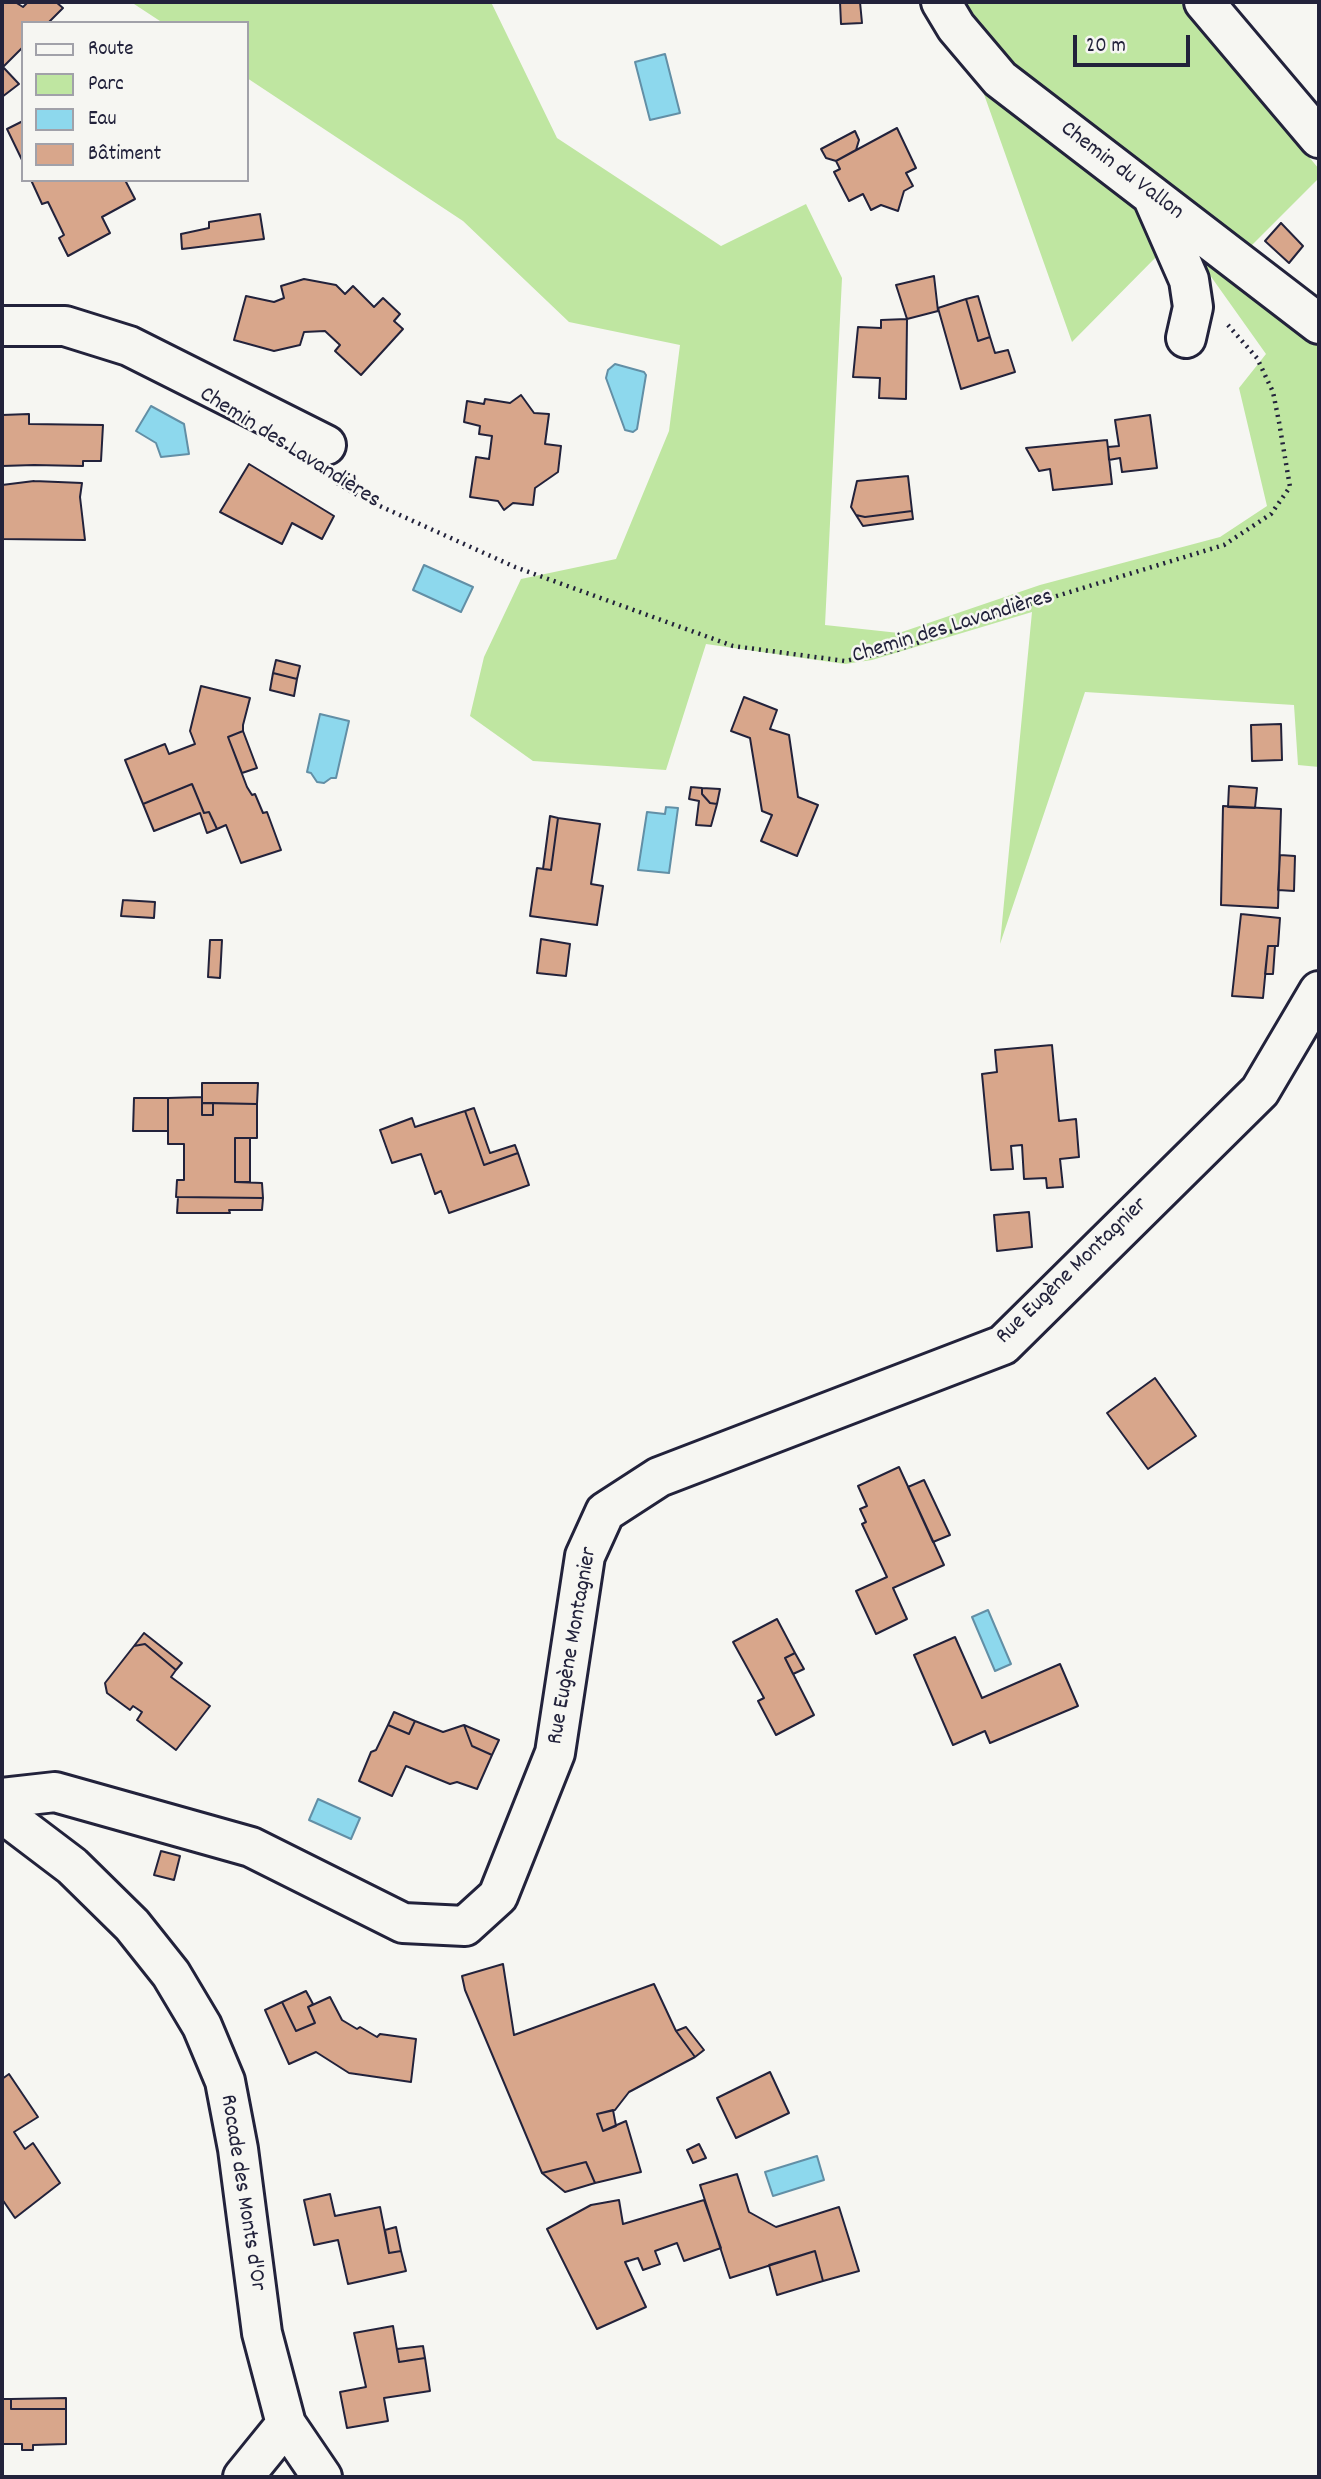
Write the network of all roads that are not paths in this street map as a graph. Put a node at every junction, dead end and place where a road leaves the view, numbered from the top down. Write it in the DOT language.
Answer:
graph roads {
  1 [pos="941,2"];
  2 [pos="1204,2"];
  3 [pos="1319,138"];
  4 [pos="1151,194"];
  5 [pos="1319,324"];
  6 [pos="2,326"];
  7 [pos="1186,338"];
  8 [pos="327,461"];
  9 [pos="1319,991"];
  10 [pos="2,1798"];
  11 [pos="2,1813"];
  12 [pos="286,2424"];
  13 [pos="243,2477"];
  14 [pos="322,2477"];
  1 -- 4 [label="street, Chemin du Vallon"];
  2 -- 3 [label="street"];
  4 -- 5 [label="street, Chemin du Vallon"];
  4 -- 7 [label="street"];
  6 -- 8 [label="street, Chemin des Lavandières"];
  9 -- 10 [label="street, Rue Eugène Montagnier"];
  11 -- 12 [label="street, Rocade des Monts d'Or"];
  12 -- 13 [label="street"];
  12 -- 14 [label="street, Rocade des Monts d'Or"];
}
